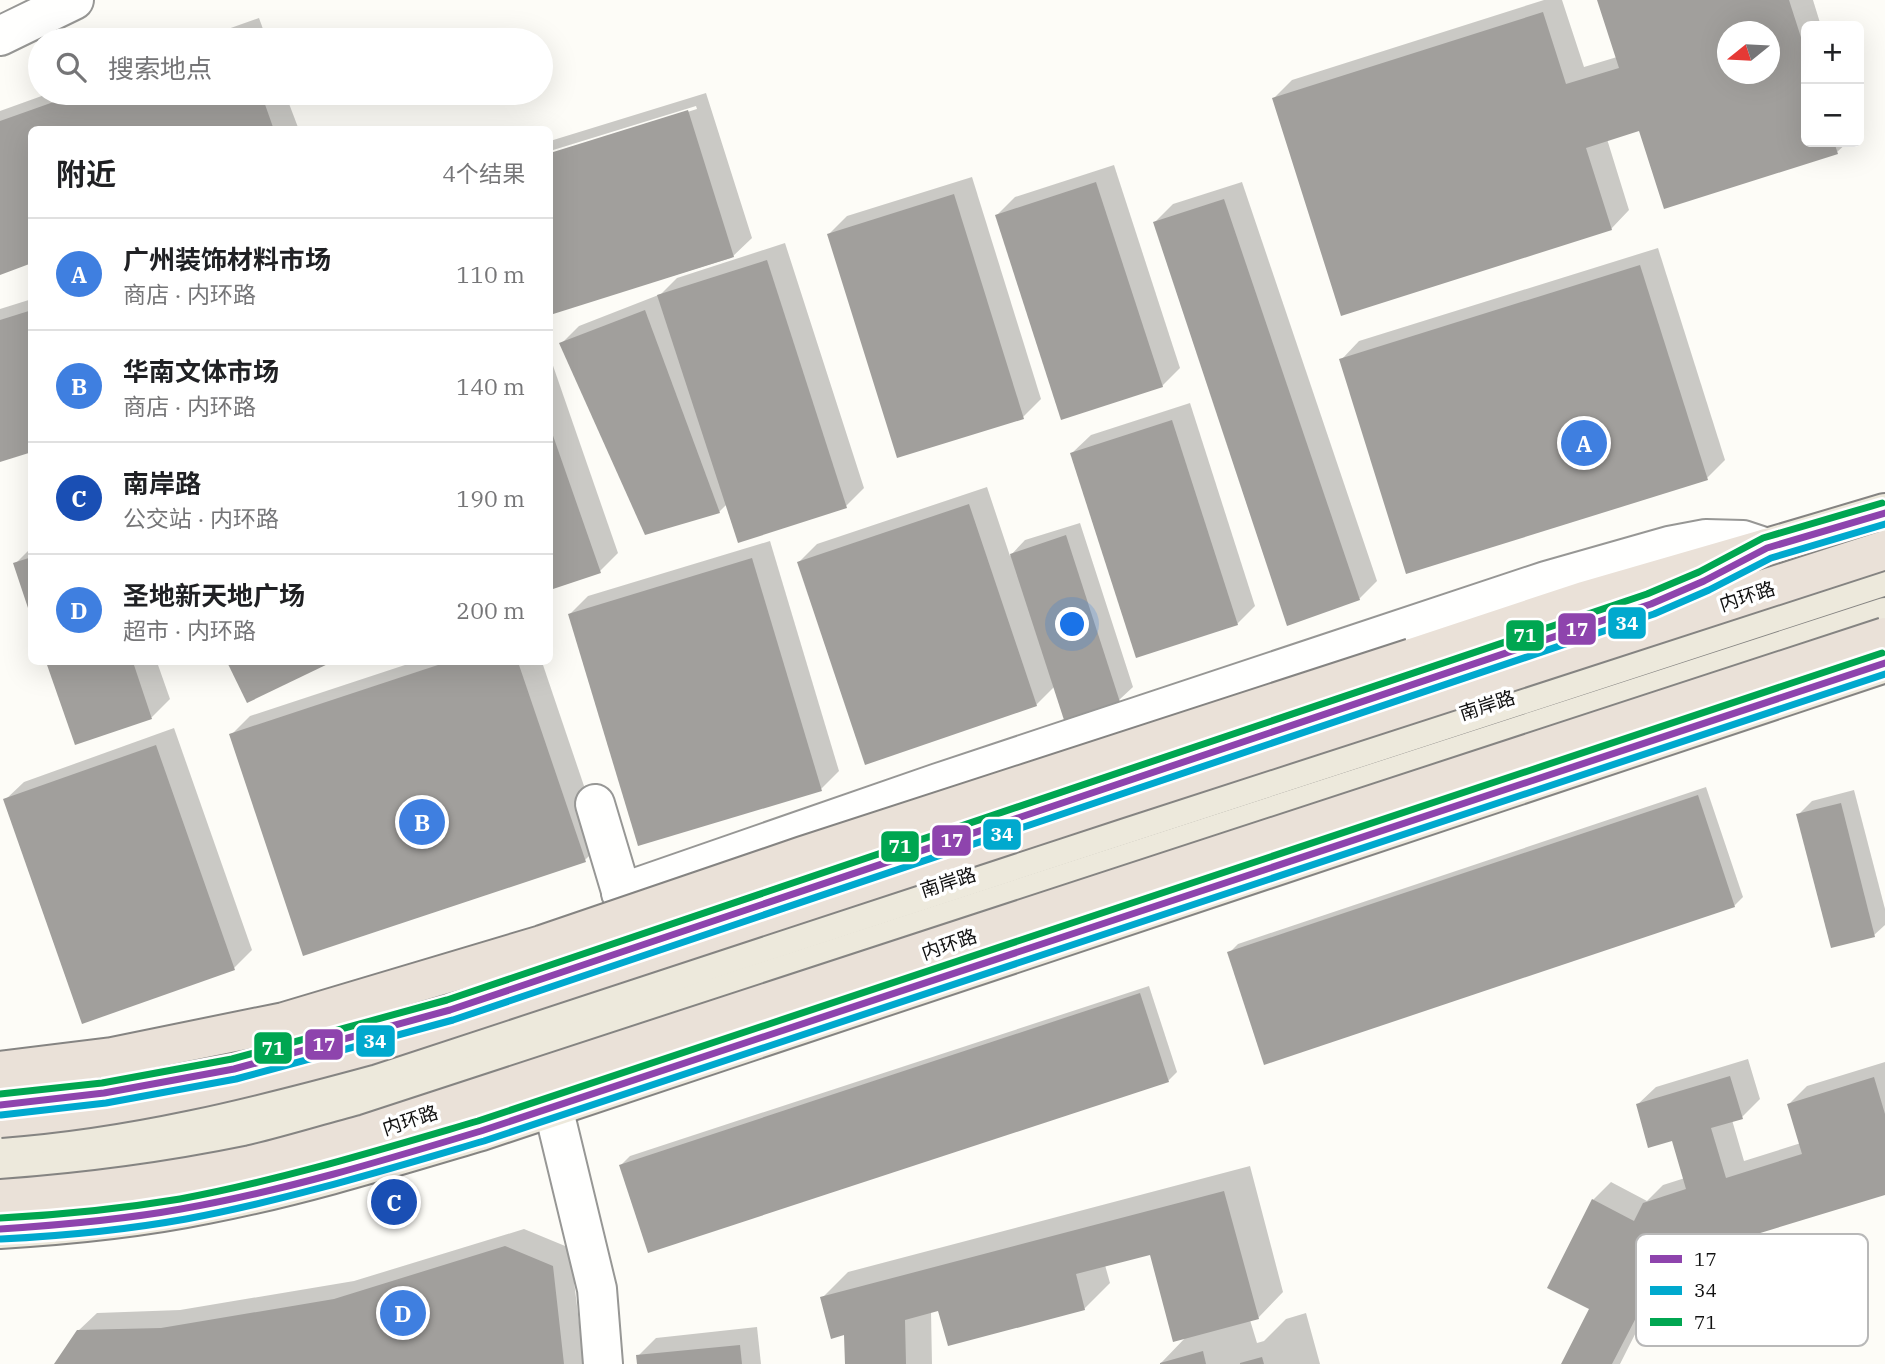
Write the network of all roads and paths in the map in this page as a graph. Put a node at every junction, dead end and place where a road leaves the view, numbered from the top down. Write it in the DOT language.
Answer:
graph roads {
  1 [pos="74,0"];
  2 [pos="0,37"];
  3 [pos="1885,513"];
  4 [pos="1767,548"];
  5 [pos="1885,550"];
  6 [pos="1885,576"];
  7 [pos="1885,617"];
  8 [pos="1885,637"];
  9 [pos="1697,638"];
  10 [pos="1885,663"];
  11 [pos="595,804"];
  12 [pos="1022,816"];
  13 [pos="1121,825"];
  14 [pos="621,893"];
  15 [pos="638,948"];
  16 [pos="0,1072"];
  17 [pos="0,1105"];
  18 [pos="553,1107"];
  19 [pos="0,1118"];
  20 [pos="0,1141"];
  21 [pos="119,1145"];
  22 [pos="0,1177"];
  23 [pos="0,1199"];
  24 [pos="128,1217"];
  25 [pos="0,1229"];
  26 [pos="603,1364"];
  1 -- 2 [label="street"];
  3 -- 4 [label="main road"];
  4 -- 9 [label="main road"];
  4 -- 12 [label="main road"];
  4 -- 14 [label="street"];
  4 -- 16 [label="highway, bridge"];
  5 -- 19 [label="highway, 内环路, bridge"];
  6 -- 9 [label="main road, 南岸路"];
  7 -- 21 [label="main road, 南岸路"];
  8 -- 23 [label="highway, 内环路, bridge"];
  9 -- 13 [label="main road, 南岸路"];
  10 -- 18 [label="main road"];
  11 -- 14 [label="street"];
  12 -- 13 [label="main road"];
  12 -- 15 [label="main road"];
  13 -- 21 [label="main road, 南岸路"];
  14 -- 15 [label="street"];
  15 -- 17 [label="main road"];
  18 -- 24 [label="main road"];
  18 -- 26 [label="street"];
  20 -- 21 [label="main road, 南岸路"];
  21 -- 22 [label="main road, 南岸路"];
  21 -- 24 [label="street"];
  24 -- 25 [label="main road"];
}
